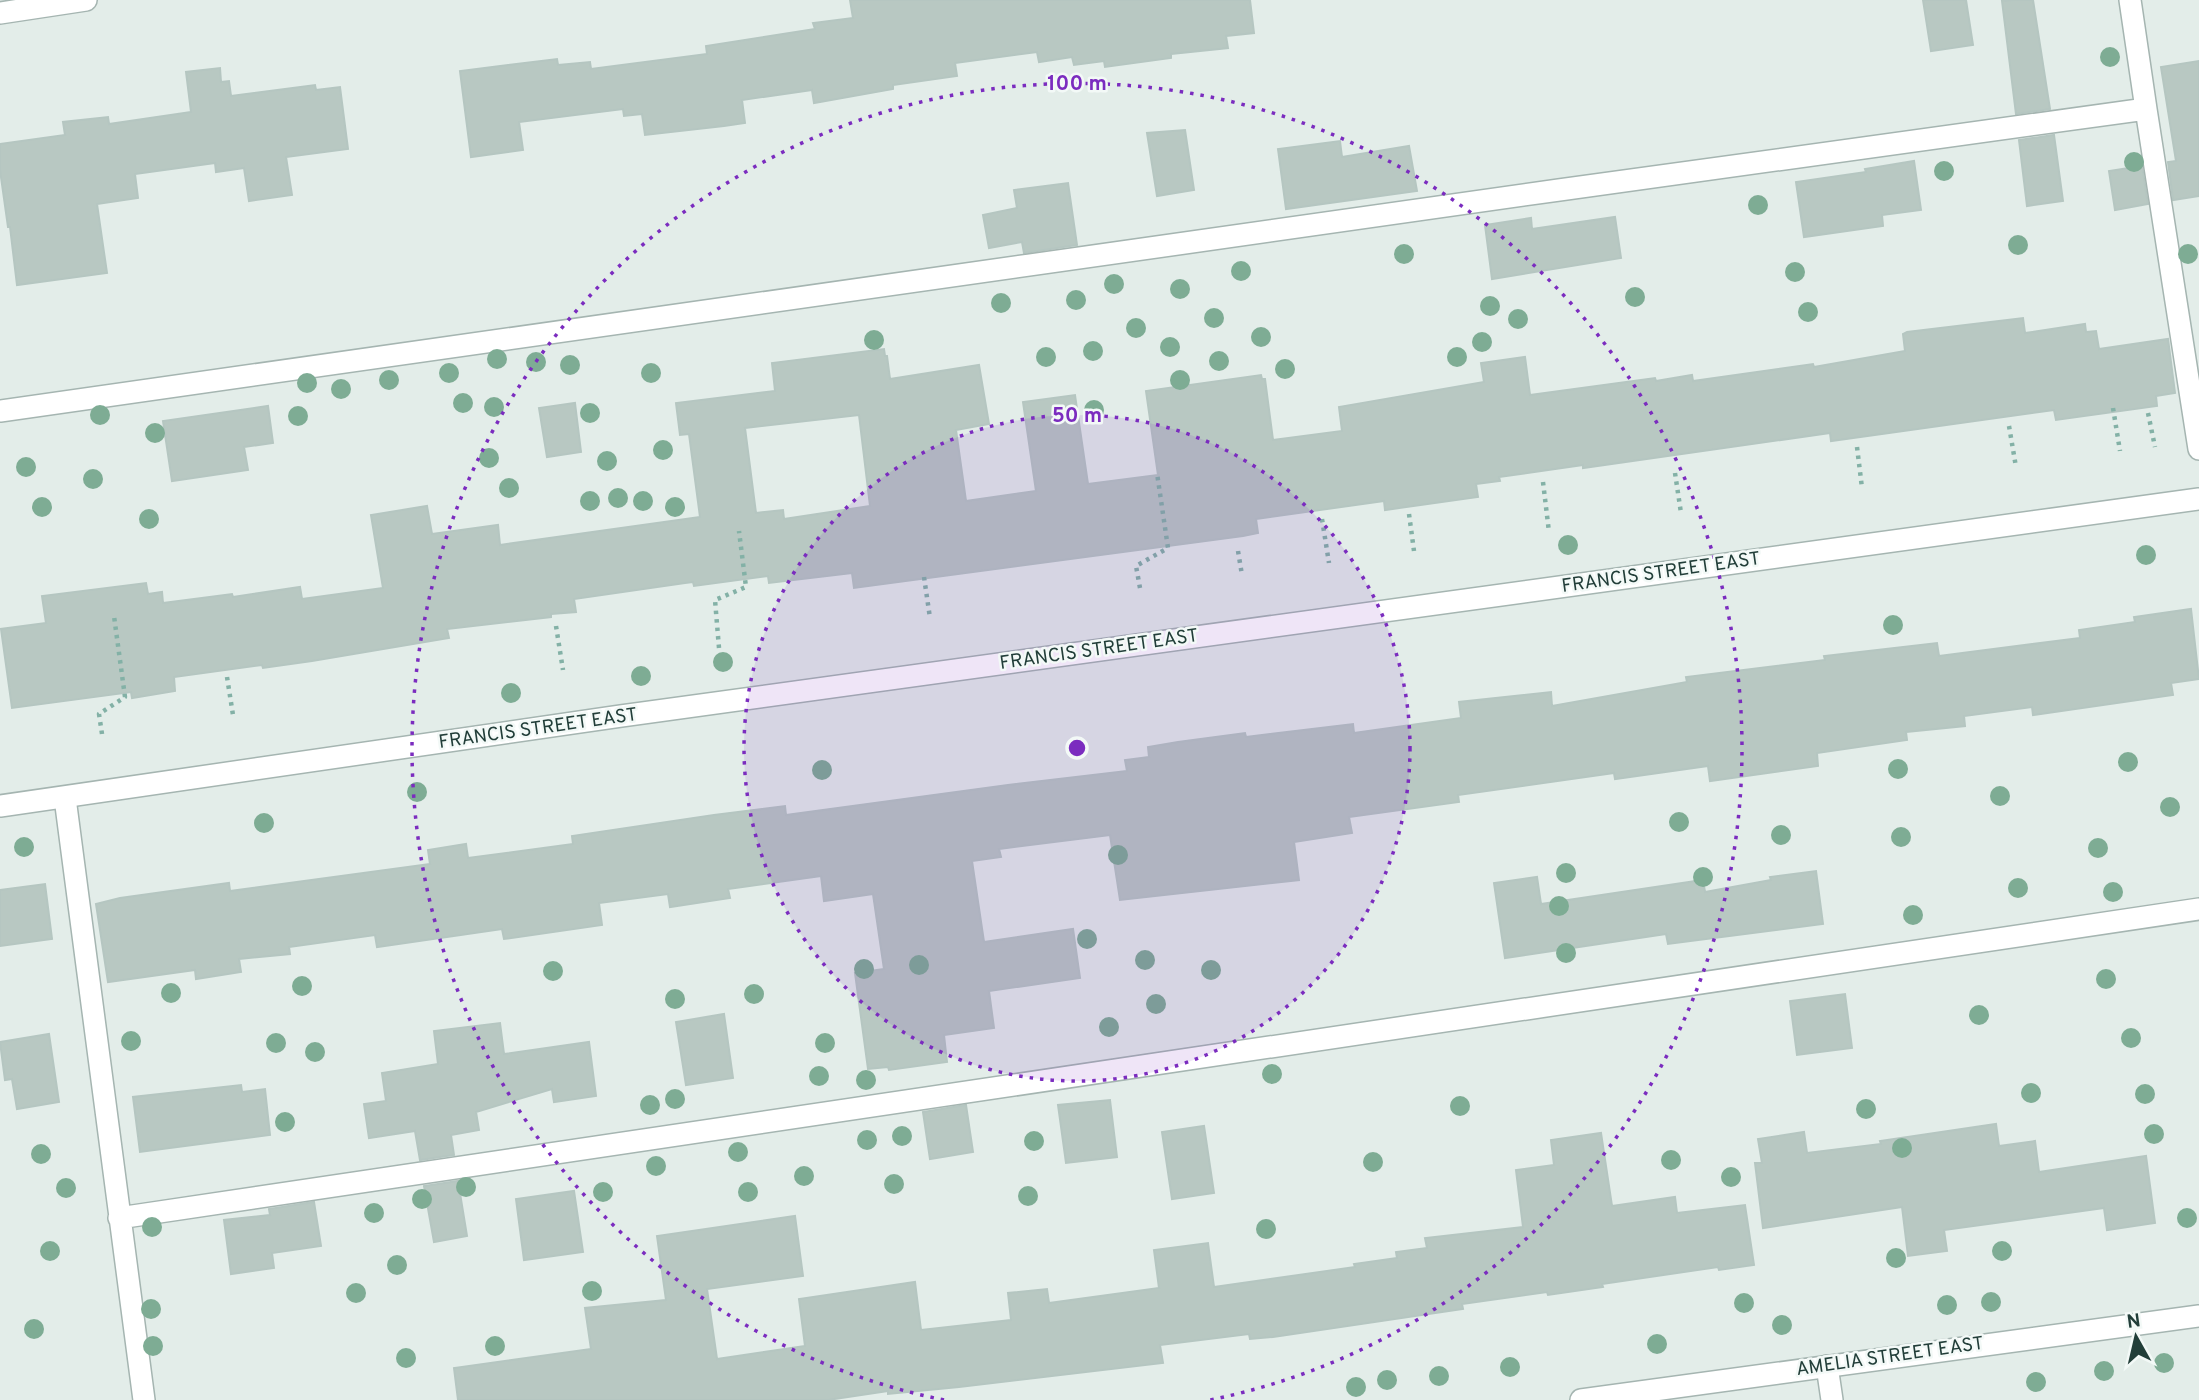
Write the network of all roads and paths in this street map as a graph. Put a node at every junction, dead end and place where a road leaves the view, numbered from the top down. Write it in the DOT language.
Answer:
graph roads {
  1 [pos="86,0"];
  2 [pos="2130,0"];
  3 [pos="0,13"];
  4 [pos="2146,110"];
  5 [pos="2113,408"];
  6 [pos="0,411"];
  7 [pos="2148,413"];
  8 [pos="2009,426"];
  9 [pos="1857,447"];
  10 [pos="2155,447"];
  11 [pos="2199,449"];
  12 [pos="2120,452"];
  13 [pos="2016,467"];
  14 [pos="1157,473"];
  15 [pos="1675,473"];
  16 [pos="1543,482"];
  17 [pos="1863,488"];
  18 [pos="2199,499"];
  19 [pos="1681,513"];
  20 [pos="1409,514"];
  21 [pos="1322,519"];
  22 [pos="739,531"];
  23 [pos="1549,532"];
  24 [pos="1238,551"];
  25 [pos="1414,551"];
  26 [pos="1329,562"];
  27 [pos="1242,575"];
  28 [pos="924,577"];
  29 [pos="1140,589"];
  30 [pos="114,616"];
  31 [pos="930,618"];
  32 [pos="556,626"];
  33 [pos="719,648"];
  34 [pos="563,670"];
  35 [pos="227,677"];
  36 [pos="233,715"];
  37 [pos="102,734"];
  38 [pos="65,798"];
  39 [pos="0,806"];
  40 [pos="2199,909"];
  41 [pos="119,1218"];
  42 [pos="2199,1316"];
  43 [pos="1827,1366"];
  44 [pos="145,1400"];
  45 [pos="1581,1400"];
  46 [pos="1832,1400"];
  1 -- 3 [label="street"];
  2 -- 4 [label="street"];
  4 -- 6 [label="street"];
  4 -- 11 [label="street"];
  5 -- 12 [label="path"];
  7 -- 10 [label="path"];
  8 -- 13 [label="path"];
  9 -- 17 [label="path"];
  14 -- 29 [label="path"];
  15 -- 19 [label="path"];
  16 -- 23 [label="path"];
  18 -- 38 [label="street, FRANCIS STREET EAST"];
  20 -- 25 [label="path"];
  21 -- 26 [label="path"];
  22 -- 33 [label="path"];
  24 -- 27 [label="path"];
  28 -- 31 [label="path"];
  30 -- 37 [label="path"];
  32 -- 34 [label="path"];
  35 -- 36 [label="path"];
  38 -- 39 [label="street, FRANCIS STREET EAST"];
  38 -- 41 [label="street"];
  40 -- 41 [label="street"];
  41 -- 44 [label="street"];
  42 -- 43 [label="street, AMELIA STREET EAST"];
  43 -- 45 [label="street, AMELIA STREET EAST"];
  43 -- 46 [label="street"];
}
